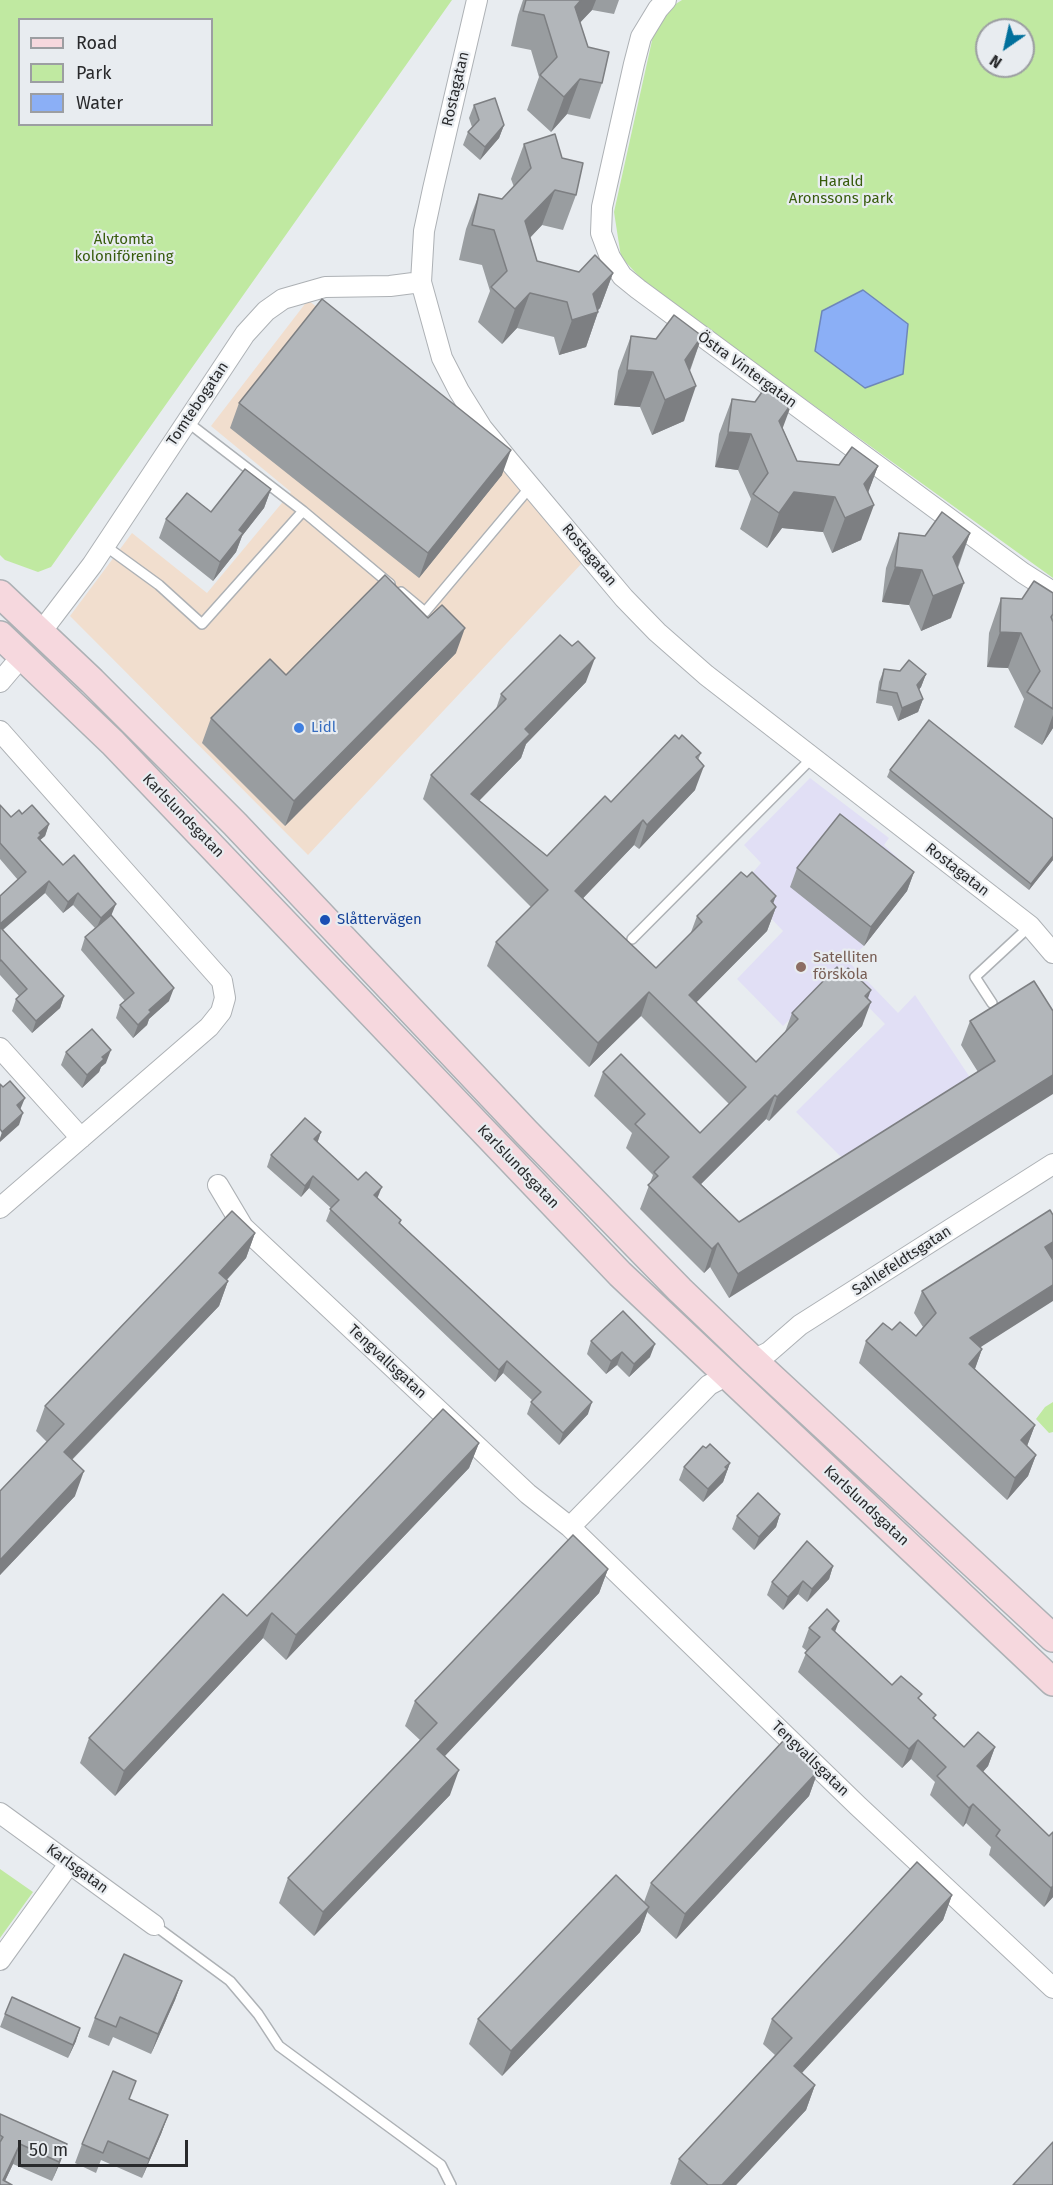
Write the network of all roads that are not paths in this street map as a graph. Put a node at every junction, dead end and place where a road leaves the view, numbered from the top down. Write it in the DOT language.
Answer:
graph roads {
  1 [pos="477,0"];
  2 [pos="666,0"];
  3 [pos="421,282"];
  4 [pos="186,421"];
  5 [pos="531,486"];
  6 [pos="303,511"];
  7 [pos="104,545"];
  8 [pos="1053,592"];
  9 [pos="0,594"];
  10 [pos="41,632"];
  11 [pos="0,635"];
  12 [pos="22,656"];
  13 [pos="0,682"];
  14 [pos="0,731"];
  15 [pos="813,758"];
  16 [pos="1030,926"];
  17 [pos="632,939"];
  18 [pos="1053,953"];
  19 [pos="992,1003"];
  20 [pos="0,1048"];
  21 [pos="81,1138"];
  22 [pos="1053,1164"];
  23 [pos="218,1185"];
  24 [pos="0,1208"];
  25 [pos="753,1360"];
  26 [pos="726,1376"];
  27 [pos="570,1527"];
  28 [pos="1053,1638"];
  29 [pos="1053,1682"];
  30 [pos="0,1814"];
  31 [pos="69,1864"];
  32 [pos="154,1925"];
  33 [pos="0,1960"];
  34 [pos="1053,1988"];
  35 [pos="451,2185"];
  1 -- 3 [label="street, Rostagatan"];
  2 -- 8 [label="street, Östra Vintergatan"];
  3 -- 4 [label="street, Tomtebogatan"];
  3 -- 5 [label="street, Rostagatan"];
  4 -- 6 [label="lane"];
  4 -- 7 [label="street, Tomtebogatan"];
  5 -- 6 [label="lane"];
  5 -- 15 [label="street, Rostagatan"];
  6 -- 7 [label="lane"];
  7 -- 10 [label="street, Tomtebogatan"];
  9 -- 10 [label="main road, Karlslundsgatan"];
  10 -- 12 [label="main road"];
  10 -- 25 [label="main road, Karlslundsgatan"];
  11 -- 12 [label="main road, Karlslundsgatan"];
  12 -- 13 [label="street"];
  12 -- 26 [label="main road, Karlslundsgatan"];
  14 -- 21 [label="street"];
  15 -- 16 [label="street, Rostagatan"];
  15 -- 17 [label="lane"];
  16 -- 18 [label="street, Rostagatan"];
  16 -- 19 [label="lane"];
  20 -- 21 [label="street"];
  21 -- 24 [label="street"];
  22 -- 25 [label="street, Sahlefeldtsgatan"];
  23 -- 27 [label="street, Tengvallsgatan"];
  25 -- 26 [label="main road"];
  25 -- 28 [label="main road, Karlslundsgatan"];
  26 -- 27 [label="street"];
  26 -- 29 [label="main road, Karlslundsgatan"];
  27 -- 34 [label="street, Tengvallsgatan"];
  30 -- 31 [label="street, Karlsgatan"];
  31 -- 32 [label="street, Karlsgatan"];
  31 -- 33 [label="street"];
  32 -- 35 [label="lane"];
}
